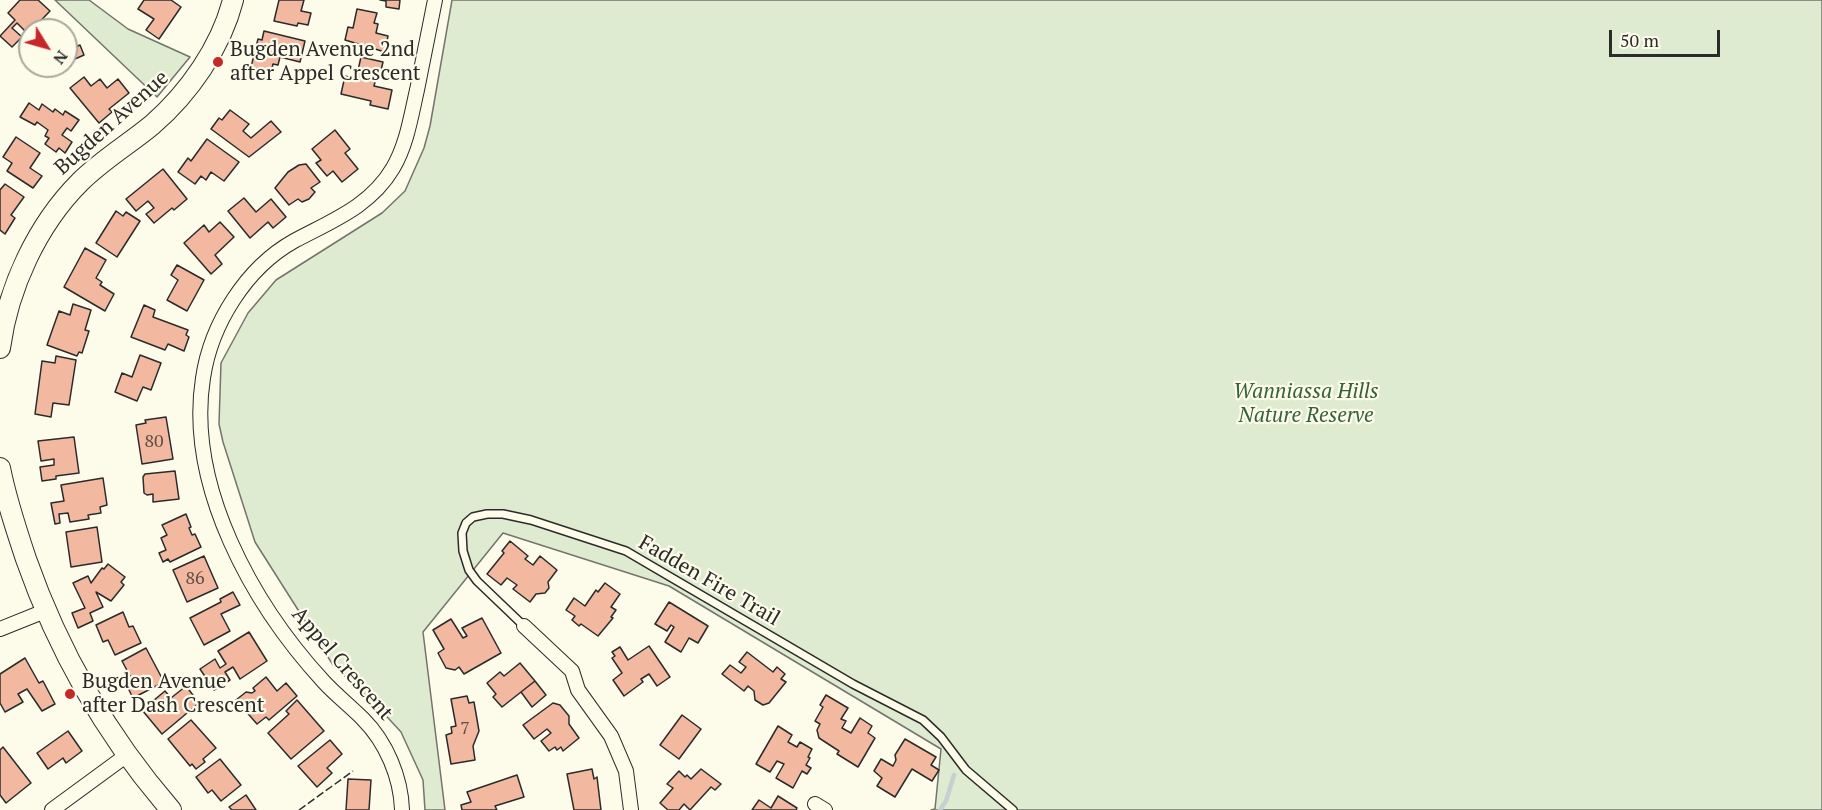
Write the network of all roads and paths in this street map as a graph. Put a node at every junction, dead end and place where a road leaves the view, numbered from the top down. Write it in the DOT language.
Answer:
graph roads {
  1 [pos="233,0"];
  2 [pos="435,0"];
  3 [pos="0,348"];
  4 [pos="0,468"];
  5 [pos="45,611"];
  6 [pos="524,626"];
  7 [pos="0,629"];
  8 [pos="127,755"];
  9 [pos="52,810"];
  10 [pos="171,810"];
  11 [pos="402,810"];
  12 [pos="631,810"];
  13 [pos="1013,810"];
  1 -- 3 [label="street, Bugden Avenue"];
  2 -- 11 [label="street, Appel Crescent"];
  4 -- 5 [label="street"];
  5 -- 7 [label="street"];
  5 -- 8 [label="street"];
  6 -- 12 [label="street"];
  6 -- 13 [label="lane, Fadden Fire Trail"];
  8 -- 9 [label="street"];
  8 -- 10 [label="street"];
}
